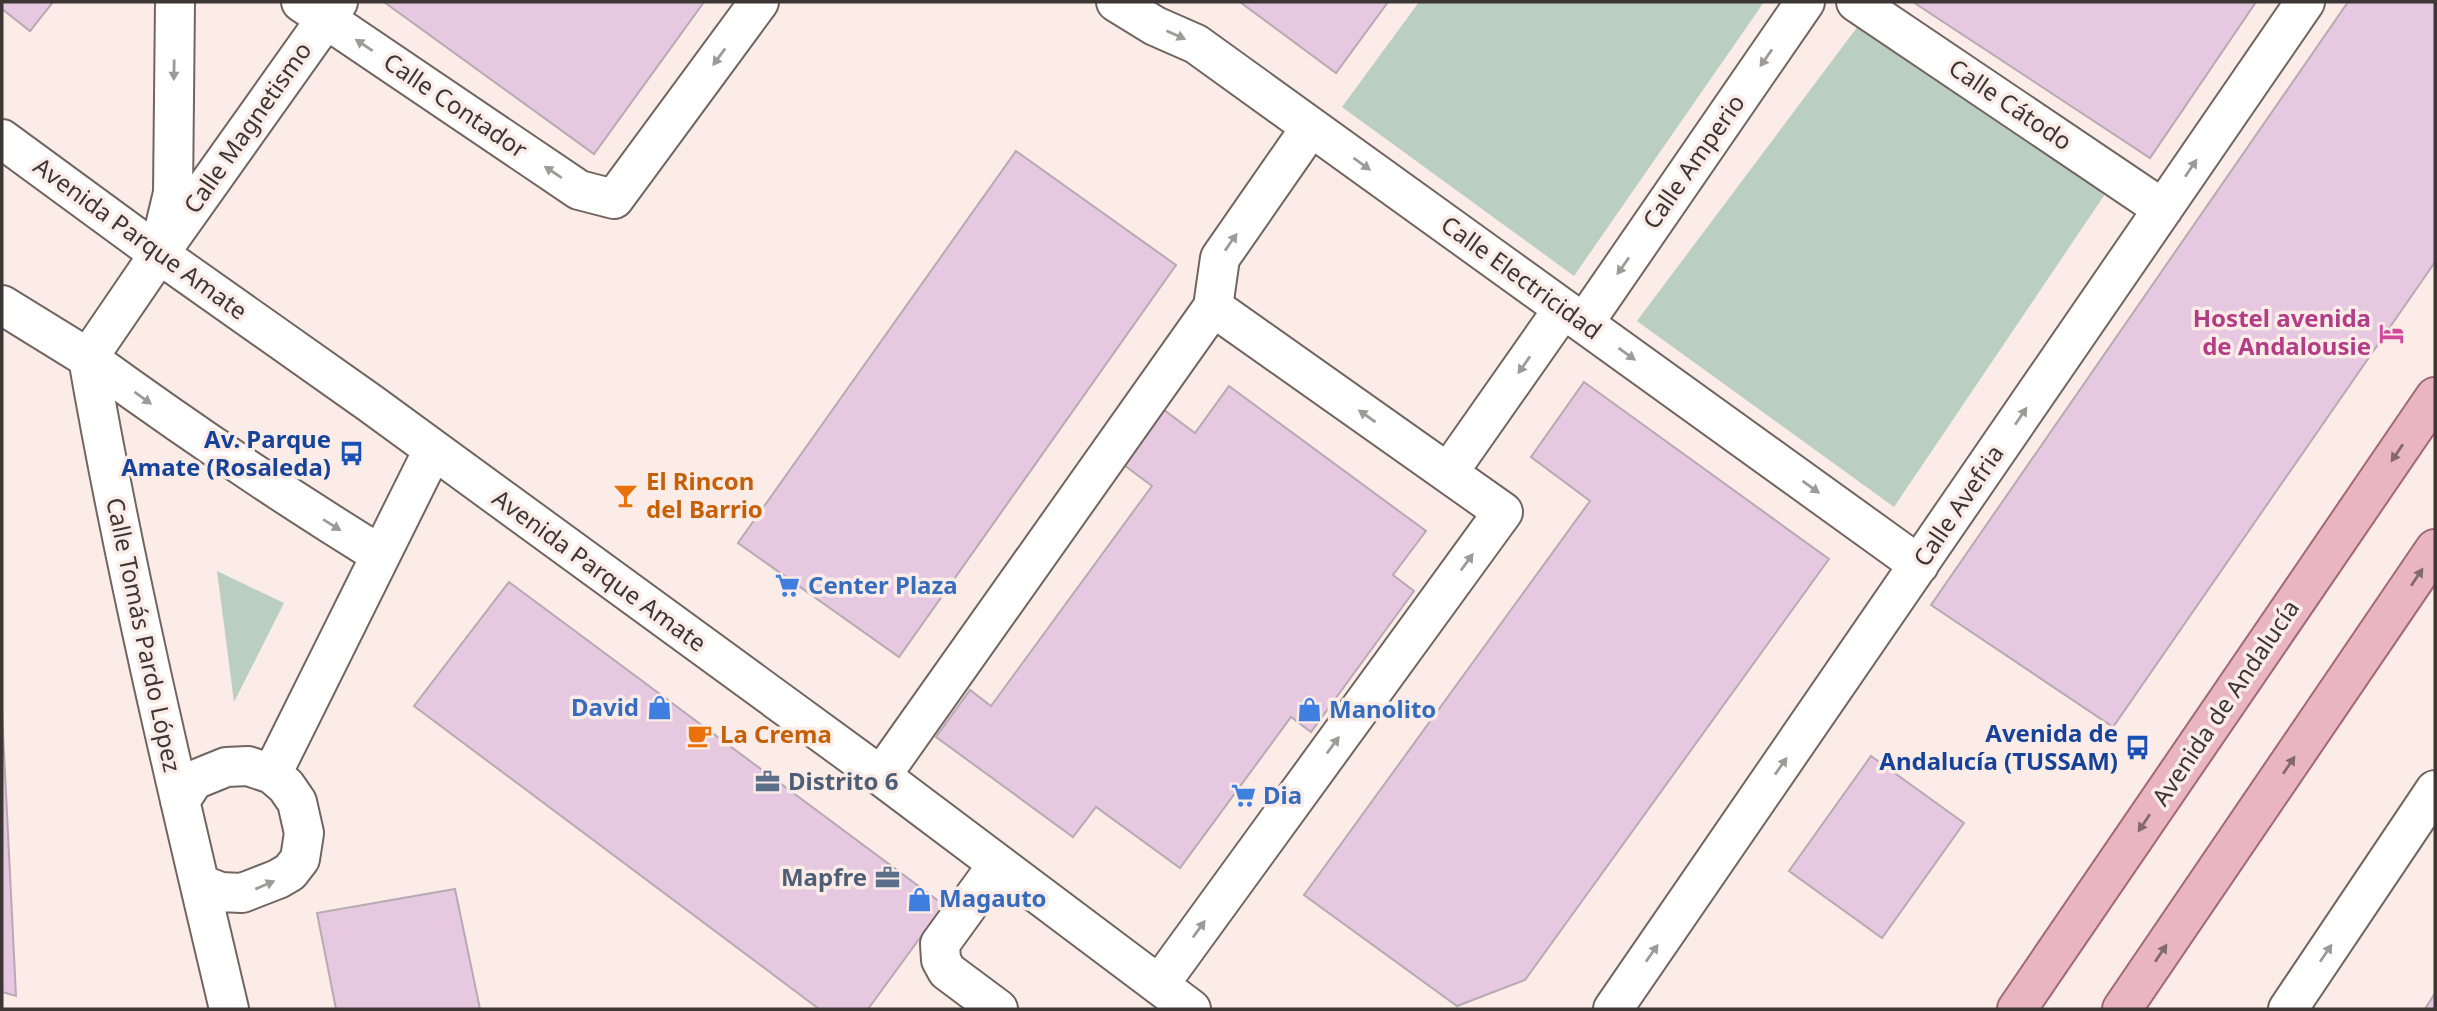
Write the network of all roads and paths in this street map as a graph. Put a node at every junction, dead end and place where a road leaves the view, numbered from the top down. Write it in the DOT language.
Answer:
graph roads {
  1 [pos="175,2"];
  2 [pos="759,2"];
  3 [pos="1116,2"];
  4 [pos="1805,2"];
  5 [pos="1856,2"];
  6 [pos="2294,6"];
  7 [pos="322,7"];
  8 [pos="1311,127"];
  9 [pos="2,139"];
  10 [pos="2163,209"];
  11 [pos="159,254"];
  12 [pos="1213,307"];
  13 [pos="4,312"];
  14 [pos="1573,316"];
  15 [pos="88,358"];
  16 [pos="2435,397"];
  17 [pos="433,450"];
  18 [pos="1448,473"];
  19 [pos="2435,549"];
  20 [pos="379,554"];
  21 [pos="1919,565"];
  22 [pos="272,774"];
  23 [pos="881,776"];
  24 [pos="2435,790"];
  25 [pos="180,802"];
  26 [pos="999,864"];
  27 [pos="200,884"];
  28 [pos="1159,985"];
  29 [pos="229,1009"];
  30 [pos="998,1009"];
  31 [pos="1191,1009"];
  32 [pos="1613,1009"];
  33 [pos="2017,1009"];
  34 [pos="2122,1009"];
  35 [pos="2288,1009"];
  1 -- 11 [label="street, one-way"];
  2 -- 7 [label="street, Calle Contador, one-way"];
  3 -- 8 [label="street, Calle Electricidad, one-way"];
  4 -- 14 [label="street, Calle Amperio, one-way"];
  5 -- 10 [label="street, Calle Cátodo"];
  10 -- 6 [label="street, Calle Avefria, one-way"];
  7 -- 11 [label="street, Calle Magnetismo"];
  12 -- 8 [label="street, one-way"];
  8 -- 14 [label="street, Calle Electricidad, one-way"];
  9 -- 11 [label="street, Avenida Parque Amate"];
  21 -- 10 [label="street, Calle Avefria, one-way"];
  11 -- 15 [label="street, Calle Magnetismo"];
  11 -- 17 [label="street, Avenida Parque Amate"];
  18 -- 12 [label="street, one-way"];
  12 -- 23 [label="street"];
  13 -- 15 [label="street"];
  14 -- 18 [label="street, Calle Amperio, one-way"];
  14 -- 21 [label="street, Calle Electricidad, one-way"];
  15 -- 20 [label="street, one-way"];
  15 -- 25 [label="street, Calle Tomás Pardo López"];
  16 -- 33 [label="main road, Avenida de Andalucía, one-way"];
  17 -- 20 [label="street"];
  17 -- 23 [label="street, Avenida Parque Amate"];
  28 -- 18 [label="street, one-way"];
  34 -- 19 [label="main road, one-way"];
  20 -- 22 [label="street"];
  32 -- 21 [label="street, Calle Avefria, one-way"];
  22 -- 25 [label="street"];
  27 -- 22 [label="street, one-way"];
  23 -- 26 [label="street, Avenida Parque Amate"];
  35 -- 24 [label="street, one-way"];
  25 -- 27 [label="street, Calle Tomás Pardo López"];
  26 -- 28 [label="street, Avenida Parque Amate"];
  26 -- 30 [label="street"];
  27 -- 29 [label="street, Calle Tomás Pardo López"];
  28 -- 31 [label="street, Avenida Parque Amate"];
}
